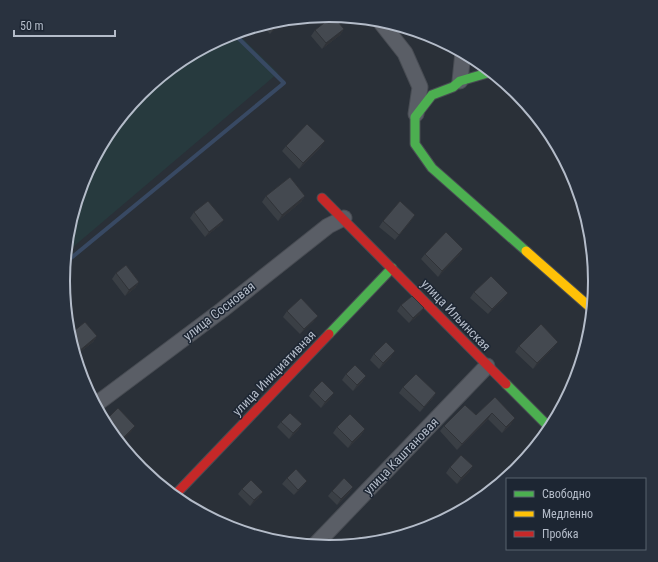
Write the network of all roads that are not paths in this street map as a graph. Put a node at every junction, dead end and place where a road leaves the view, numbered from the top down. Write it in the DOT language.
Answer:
graph roads {
  1 [pos="385,28"];
  2 [pos="462,60"];
  3 [pos="484,74"];
  4 [pos="460,81"];
  5 [pos="415,117"];
  6 [pos="322,198"];
  7 [pos="344,218"];
  8 [pos="392,268"];
  9 [pos="587,303"];
  10 [pos="487,366"];
  11 [pos="100,401"];
  12 [pos="545,423"];
  13 [pos="178,491"];
  14 [pos="320,539"];
  1 -- 5 [label="street"];
  2 -- 4 [label="street"];
  3 -- 4 [label="street"];
  4 -- 5 [label="street"];
  5 -- 9 [label="street"];
  6 -- 7 [label="street, улица Ильинская"];
  7 -- 8 [label="street, улица Ильинская"];
  7 -- 11 [label="street, улица Сосновая"];
  8 -- 10 [label="street, улица Ильинская"];
  8 -- 13 [label="street, улица Инициативная"];
  10 -- 12 [label="street, улица Ильинская"];
  10 -- 14 [label="street, улица Каштановая"];
}
